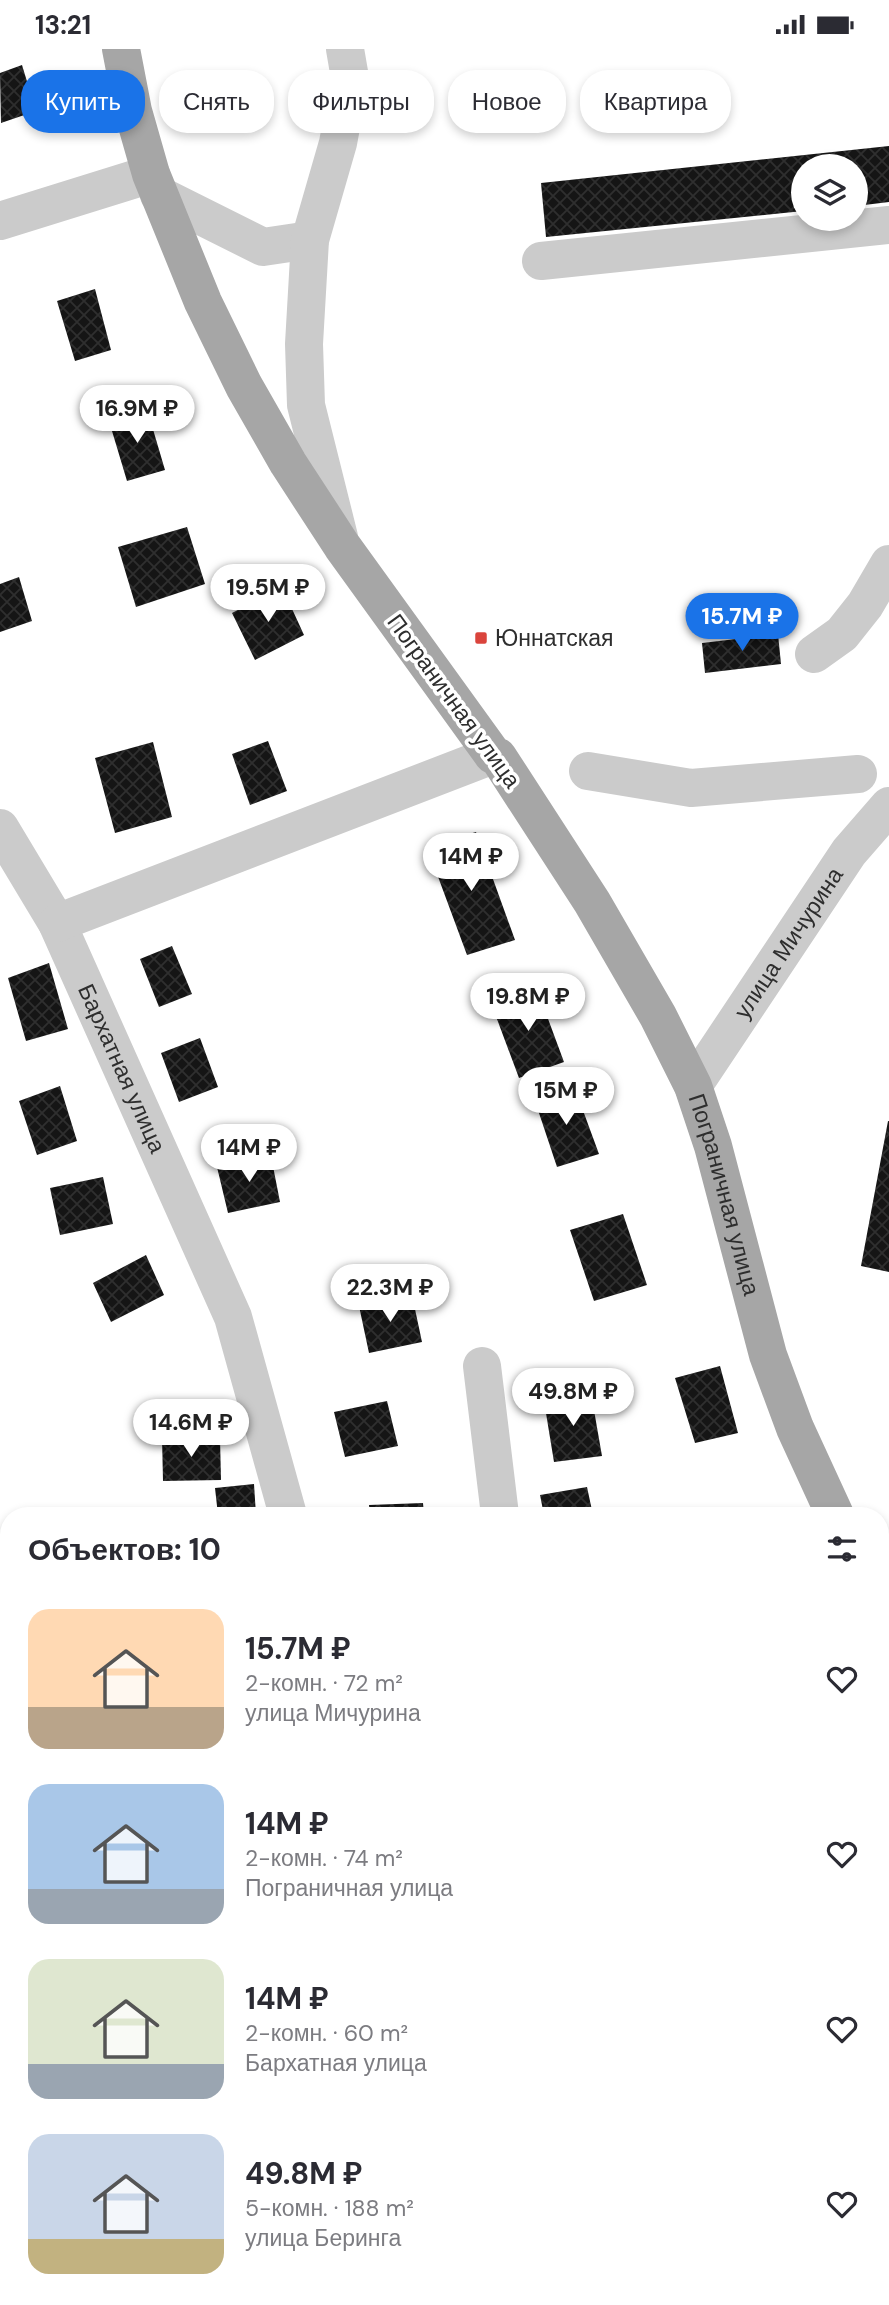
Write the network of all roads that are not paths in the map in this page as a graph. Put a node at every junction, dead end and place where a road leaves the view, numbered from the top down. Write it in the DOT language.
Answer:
graph roads {
  1 [pos="121,49"];
  2 [pos="345,49"];
  3 [pos="155,185"];
  4 [pos="0,221"];
  5 [pos="889,225"];
  6 [pos="310,240"];
  7 [pos="541,261"];
  8 [pos="342,546"];
  9 [pos="889,564"];
  10 [pos="814,654"];
  11 [pos="493,755"];
  12 [pos="587,771"];
  13 [pos="858,774"];
  14 [pos="889,806"];
  15 [pos="0,828"];
  16 [pos="57,923"];
  17 [pos="693,1086"];
  18 [pos="482,1366"];
  19 [pos="286,1507"];
  20 [pos="498,1507"];
  21 [pos="831,1507"];
  1 -- 3 [label="main road, Пограничная улица"];
  2 -- 6 [label="street"];
  3 -- 4 [label="street"];
  3 -- 6 [label="street"];
  3 -- 8 [label="main road, Пограничная улица"];
  5 -- 7 [label="street"];
  6 -- 8 [label="street"];
  8 -- 11 [label="main road, Пограничная улица"];
  9 -- 10 [label="street"];
  11 -- 16 [label="street"];
  11 -- 17 [label="main road, Пограничная улица"];
  12 -- 13 [label="street"];
  14 -- 17 [label="street, улица Мичурина"];
  15 -- 16 [label="street, Бархатная улица"];
  16 -- 19 [label="street, Бархатная улица"];
  17 -- 21 [label="main road, Пограничная улица"];
  18 -- 20 [label="street"];
}
